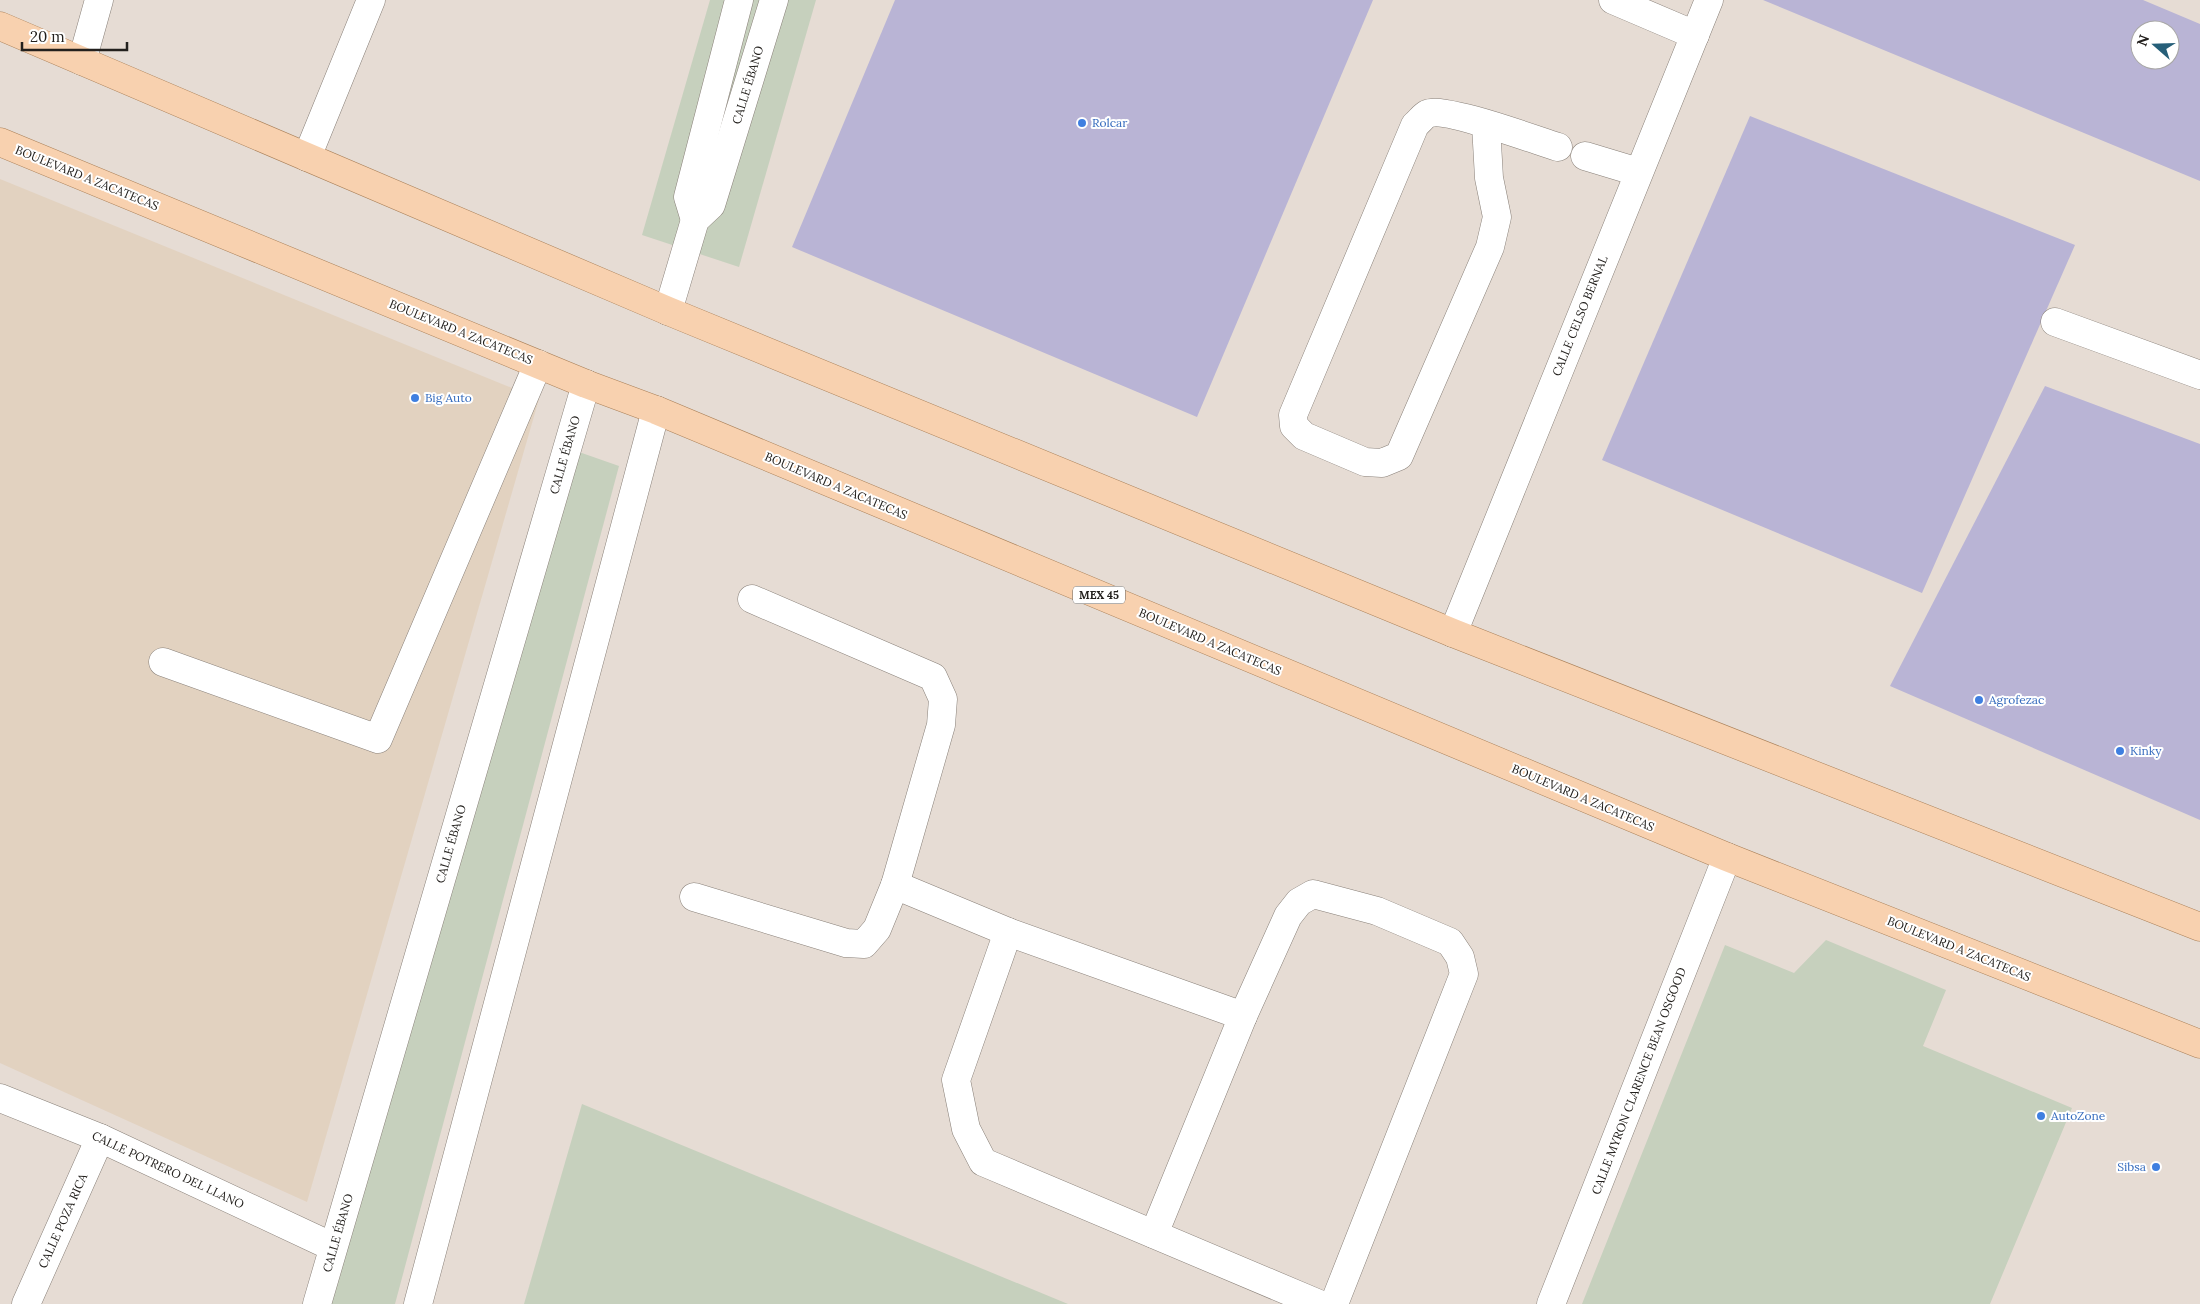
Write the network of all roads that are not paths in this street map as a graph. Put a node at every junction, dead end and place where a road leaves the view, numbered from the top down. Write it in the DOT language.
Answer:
graph roads {
  1 [pos="99,0"];
  2 [pos="371,0"];
  3 [pos="739,0"];
  4 [pos="774,0"];
  5 [pos="1613,0"];
  6 [pos="1710,0"];
  7 [pos="0,26"];
  8 [pos="1695,35"];
  9 [pos="82,61"];
  10 [pos="1486,124"];
  11 [pos="0,142"];
  12 [pos="1558,147"];
  13 [pos="1585,156"];
  14 [pos="307,157"];
  15 [pos="1638,172"];
  16 [pos="695,220"];
  17 [pos="668,311"];
  18 [pos="2056,322"];
  19 [pos="538,364"];
  20 [pos="2200,375"];
  21 [pos="586,384"];
  22 [pos="656,410"];
  23 [pos="752,599"];
  24 [pos="1453,633"];
  25 [pos="163,662"];
  26 [pos="1727,857"];
  27 [pos="895,885"];
  28 [pos="694,897"];
  29 [pos="2200,927"];
  30 [pos="1008,932"];
  31 [pos="1242,1016"];
  32 [pos="2200,1044"];
  33 [pos="0,1098"];
  34 [pos="100,1138"];
  35 [pos="1154,1234"];
  36 [pos="334,1247"];
  37 [pos="26,1304"];
  38 [pos="317,1304"];
  39 [pos="418,1304"];
  40 [pos="1319,1304"];
  41 [pos="1334,1304"];
  42 [pos="1551,1304"];
  1 -- 9 [label="street"];
  2 -- 14 [label="street"];
  3 -- 16 [label="street"];
  4 -- 16 [label="street, CALLE ÉBANO"];
  5 -- 8 [label="street"];
  6 -- 8 [label="street, CALLE CELSO BERNAL"];
  7 -- 9 [label="main road"];
  8 -- 15 [label="street, CALLE CELSO BERNAL"];
  9 -- 14 [label="main road"];
  10 -- 10 [label="street"];
  10 -- 12 [label="street"];
  11 -- 19 [label="main road, BOULEVARD A ZACATECAS / MEX 45"];
  13 -- 15 [label="street"];
  14 -- 17 [label="main road"];
  15 -- 24 [label="street, CALLE CELSO BERNAL"];
  16 -- 17 [label="street, CALLE ÉBANO"];
  17 -- 24 [label="main road"];
  18 -- 20 [label="street"];
  19 -- 21 [label="main road, BOULEVARD A ZACATECAS / MEX 45"];
  19 -- 25 [label="street"];
  21 -- 22 [label="main road, BOULEVARD A ZACATECAS / MEX 45"];
  21 -- 36 [label="street, CALLE ÉBANO"];
  22 -- 26 [label="main road, BOULEVARD A ZACATECAS / MEX 45"];
  22 -- 39 [label="street"];
  23 -- 27 [label="street"];
  24 -- 29 [label="main road"];
  26 -- 32 [label="main road, BOULEVARD A ZACATECAS / MEX 45"];
  26 -- 42 [label="street, CALLE MYRON CLARENCE BEAN OSGOOD"];
  27 -- 28 [label="street"];
  27 -- 30 [label="street"];
  30 -- 31 [label="street"];
  30 -- 35 [label="street"];
  31 -- 35 [label="street"];
  31 -- 41 [label="street"];
  33 -- 34 [label="street, CALLE POTRERO DEL LLANO"];
  34 -- 36 [label="street, CALLE POTRERO DEL LLANO"];
  34 -- 37 [label="street, CALLE POZA RICA"];
  35 -- 40 [label="street"];
  36 -- 38 [label="street, CALLE ÉBANO"];
}
